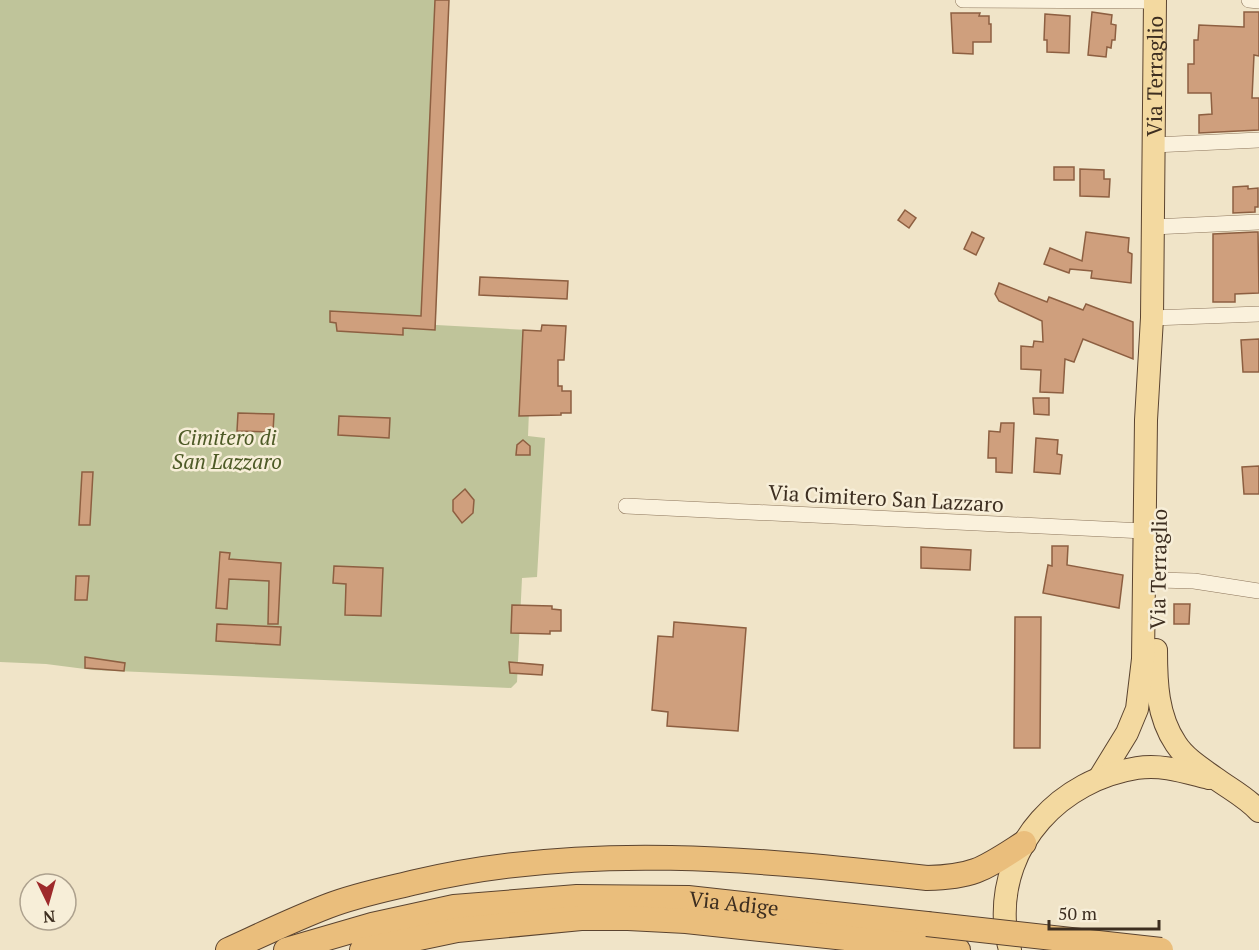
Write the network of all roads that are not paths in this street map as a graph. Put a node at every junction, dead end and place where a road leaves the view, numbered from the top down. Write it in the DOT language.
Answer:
graph roads {
  1 [pos="963,0"];
  2 [pos="1155,0"];
  3 [pos="1249,0"];
  4 [pos="1259,1"];
  5 [pos="1259,140"];
  6 [pos="1154,145"];
  7 [pos="1259,222"];
  8 [pos="1153,227"];
  9 [pos="1259,314"];
  10 [pos="1152,326"];
  11 [pos="627,506"];
  12 [pos="1144,531"];
  13 [pos="1158,580"];
  14 [pos="1259,591"];
  15 [pos="1100,777"];
  16 [pos="1219,781"];
  17 [pos="1259,811"];
  18 [pos="1024,843"];
  19 [pos="926,935"];
  20 [pos="228,950"];
  21 [pos="286,950"];
  22 [pos="362,950"];
  23 [pos="958,950"];
  24 [pos="1010,950"];
  25 [pos="1161,950"];
  1 -- 2 [label="street"];
  2 -- 6 [label="main road, Via Terraglio"];
  3 -- 4 [label="street"];
  5 -- 6 [label="street"];
  6 -- 8 [label="main road, Via Terraglio"];
  7 -- 8 [label="street"];
  8 -- 10 [label="main road, Via Terraglio"];
  9 -- 10 [label="street"];
  10 -- 12 [label="main road, Via Terraglio"];
  10 -- 13 [label="main road, Via Terraglio"];
  11 -- 12 [label="street, Via Cimitero San Lazzaro"];
  12 -- 15 [label="main road, Via Terraglio"];
  13 -- 14 [label="street"];
  13 -- 16 [label="main road, Via Terraglio"];
  15 -- 16 [label="main road, Via Terraglio"];
  15 -- 18 [label="main road, Via Terraglio"];
  16 -- 17 [label="main road, Via Terraglio"];
  18 -- 20 [label="highway"];
  18 -- 24 [label="main road, Via Terraglio"];
  19 -- 21 [label="highway, Via Adige"];
  19 -- 22 [label="highway, Via Adige"];
  19 -- 23 [label="highway, Via Adige"];
  19 -- 25 [label="highway, Via Adige, bridge"];
}
